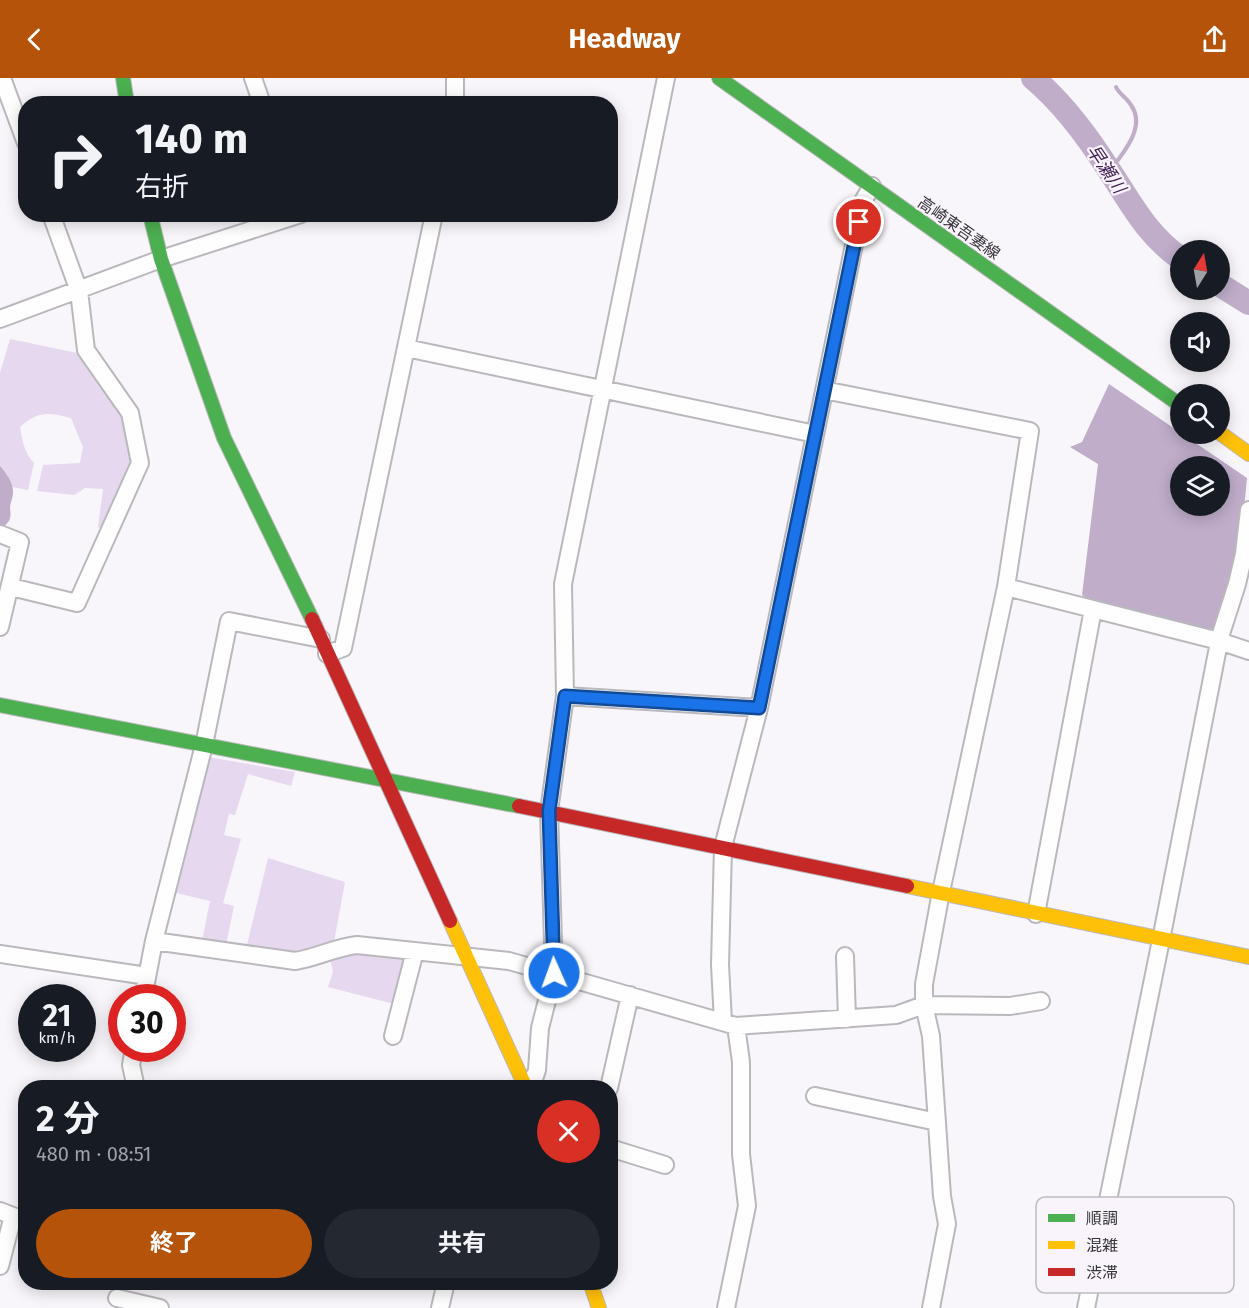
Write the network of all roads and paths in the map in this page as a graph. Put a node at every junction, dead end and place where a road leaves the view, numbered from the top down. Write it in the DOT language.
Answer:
graph roads {
  1 [pos="2,78"];
  2 [pos="123,78"];
  3 [pos="253,78"];
  4 [pos="455,78"];
  5 [pos="666,78"];
  6 [pos="719,78"];
  7 [pos="126,96"];
  8 [pos="259,96"];
  9 [pos="455,96"];
  10 [pos="18,121"];
  11 [pos="872,186"];
  12 [pos="54,222"];
  13 [pos="152,222"];
  14 [pos="276,222"];
  15 [pos="432,222"];
  16 [pos="161,259"];
  17 [pos="79,291"];
  18 [pos="0,319"];
  19 [pos="406,348"];
  20 [pos="603,388"];
  21 [pos="824,390"];
  22 [pos="1170,398"];
  23 [pos="815,434"];
  24 [pos="1230,440"];
  25 [pos="1249,454"];
  26 [pos="1249,510"];
  27 [pos="0,534"];
  28 [pos="11,587"];
  29 [pos="1006,587"];
  30 [pos="1093,609"];
  31 [pos="0,627"];
  32 [pos="1219,641"];
  33 [pos="324,646"];
  34 [pos="1249,651"];
  35 [pos="565,696"];
  36 [pos="0,705"];
  37 [pos="759,708"];
  38 [pos="204,745"];
  39 [pos="385,781"];
  40 [pos="549,811"];
  41 [pos="723,847"];
  42 [pos="941,892"];
  43 [pos="1036,914"];
  44 [pos="1161,940"];
  45 [pos="154,941"];
  46 [pos="415,951"];
  47 [pos="0,954"];
  48 [pos="845,956"];
  49 [pos="466,957"];
  50 [pos="1249,957"];
  51 [pos="554,973"];
  52 [pos="147,976"];
  53 [pos="146,984"];
  54 [pos="630,995"];
  55 [pos="1041,1001"];
  56 [pos="924,1005"];
  57 [pos="848,1019"];
  58 [pos="730,1024"];
  59 [pos="393,1036"];
  60 [pos="132,1062"];
  61 [pos="134,1080"];
  62 [pos="522,1080"];
  63 [pos="531,1080"];
  64 [pos="611,1080"];
  65 [pos="815,1096"];
  66 [pos="937,1122"];
  67 [pos="618,1150"];
  68 [pos="665,1165"];
  69 [pos="1109,1197"];
  70 [pos="13,1216"];
  71 [pos="0,1266"];
  72 [pos="444,1290"];
  73 [pos="593,1290"];
  74 [pos="1089,1293"];
  75 [pos="118,1296"];
  76 [pos="160,1308"];
  77 [pos="440,1308"];
  78 [pos="599,1308"];
  79 [pos="726,1308"];
  80 [pos="931,1308"];
  81 [pos="1086,1308"];
  1 -- 10 [label="street"];
  2 -- 7 [label="street"];
  3 -- 8 [label="street"];
  4 -- 9 [label="street"];
  5 -- 20 [label="street"];
  6 -- 11 [label="street, 高崎東吾妻線"];
  11 -- 21 [label="street"];
  11 -- 22 [label="street, 高崎東吾妻線"];
  12 -- 17 [label="street"];
  13 -- 16 [label="street"];
  14 -- 16 [label="street"];
  15 -- 19 [label="street"];
  16 -- 17 [label="street"];
  16 -- 33 [label="street"];
  17 -- 18 [label="street"];
  17 -- 28 [label="street"];
  19 -- 20 [label="street"];
  19 -- 33 [label="street"];
  20 -- 23 [label="street"];
  20 -- 35 [label="street"];
  21 -- 23 [label="street"];
  21 -- 29 [label="street"];
  23 -- 37 [label="street"];
  24 -- 25 [label="street"];
  26 -- 32 [label="street"];
  27 -- 28 [label="street"];
  28 -- 31 [label="street"];
  29 -- 30 [label="street"];
  29 -- 42 [label="street"];
  30 -- 32 [label="street"];
  30 -- 43 [label="street"];
  32 -- 34 [label="street"];
  32 -- 44 [label="street"];
  33 -- 38 [label="street"];
  33 -- 39 [label="street"];
  35 -- 37 [label="street"];
  35 -- 40 [label="street"];
  36 -- 38 [label="street"];
  37 -- 41 [label="street"];
  38 -- 39 [label="street"];
  38 -- 45 [label="street"];
  39 -- 40 [label="street"];
  39 -- 49 [label="street"];
  40 -- 41 [label="street"];
  40 -- 51 [label="street"];
  41 -- 42 [label="street"];
  41 -- 58 [label="street"];
  42 -- 43 [label="street"];
  42 -- 56 [label="street"];
  43 -- 44 [label="street"];
  44 -- 50 [label="street"];
  44 -- 69 [label="street"];
  45 -- 46 [label="street"];
  45 -- 52 [label="street"];
  46 -- 49 [label="street"];
  46 -- 59 [label="street"];
  47 -- 52 [label="street"];
  48 -- 57 [label="street"];
  49 -- 51 [label="street"];
  49 -- 62 [label="street"];
  51 -- 54 [label="street"];
  51 -- 63 [label="street"];
  52 -- 53 [label="street"];
  54 -- 58 [label="street"];
  54 -- 64 [label="street"];
  55 -- 56 [label="street"];
  56 -- 57 [label="street"];
  56 -- 66 [label="street"];
  57 -- 58 [label="street"];
  58 -- 79 [label="street"];
  60 -- 61 [label="street"];
  65 -- 66 [label="street"];
  66 -- 80 [label="street"];
  67 -- 68 [label="street"];
  70 -- 71 [label="street"];
  72 -- 77 [label="street"];
  73 -- 78 [label="street"];
  74 -- 81 [label="street"];
  75 -- 76 [label="street"];
}
